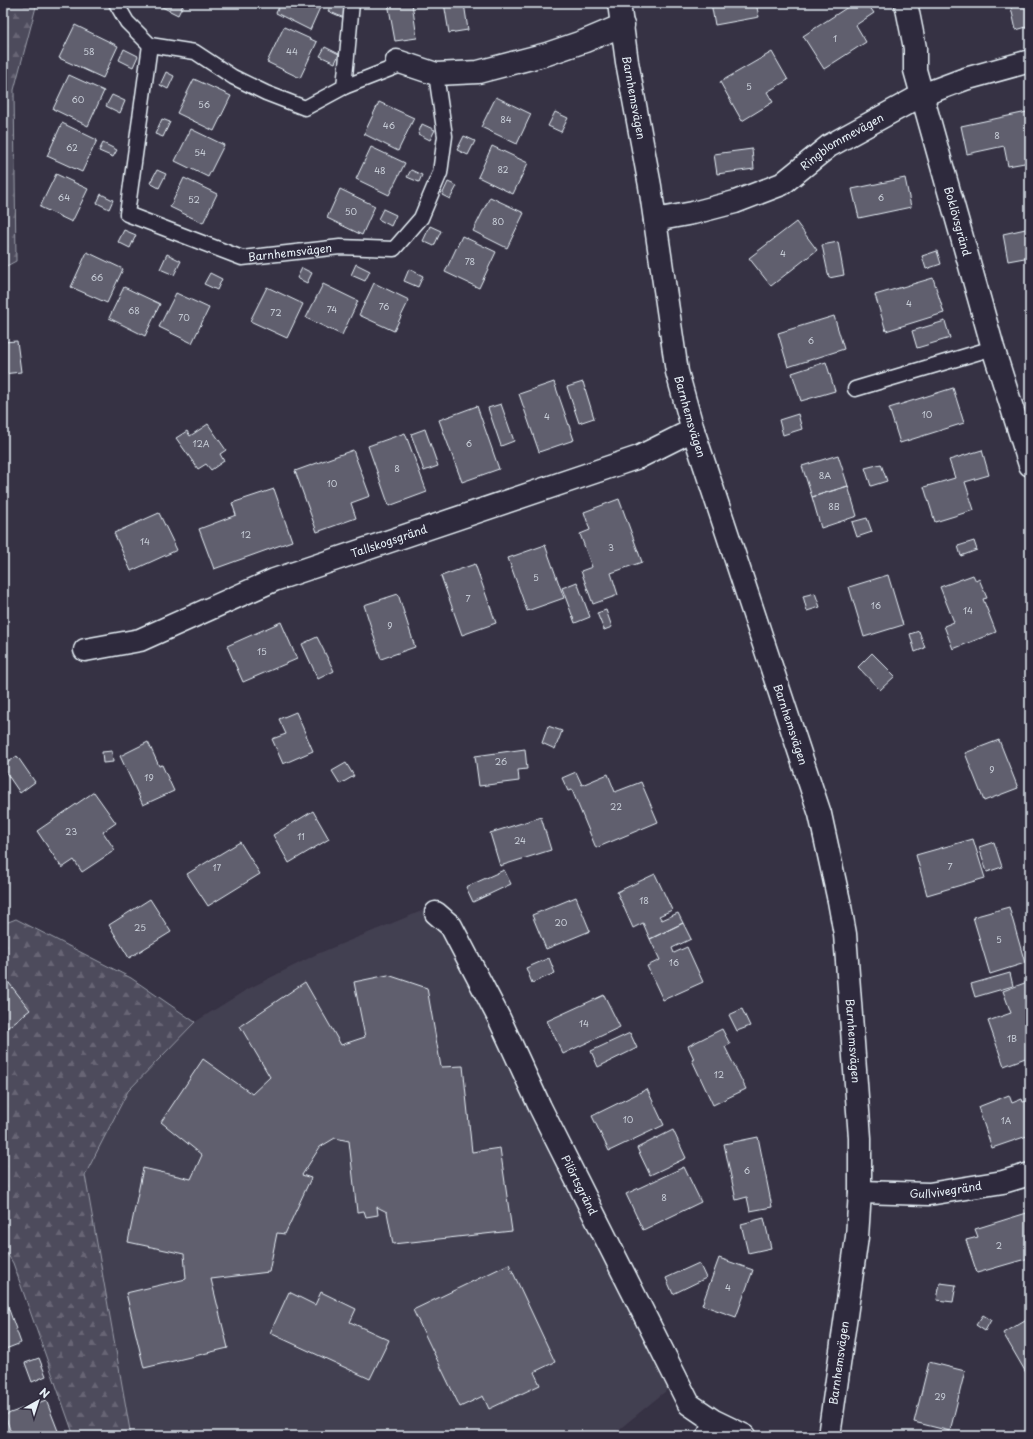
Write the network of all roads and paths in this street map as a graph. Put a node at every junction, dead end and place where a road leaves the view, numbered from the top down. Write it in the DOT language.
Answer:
graph roads {
  1 [pos="116,3"];
  2 [pos="352,3"];
  3 [pos="619,3"];
  4 [pos="906,3"];
  5 [pos="623,25"];
  6 [pos="150,45"];
  7 [pos="1030,61"];
  8 [pos="400,63"];
  9 [pos="436,74"];
  10 [pos="344,87"];
  11 [pos="922,94"];
  12 [pos="655,220"];
  13 [pos="993,348"];
  14 [pos="855,389"];
  15 [pos="693,430"];
  16 [pos="1030,465"];
  17 [pos="85,650"];
  18 [pos="436,913"];
  19 [pos="1030,1174"];
  20 [pos="860,1192"];
  21 [pos="709,1428"];
  22 [pos="745,1436"];
  23 [pos="829,1436"];
  1 -- 6 [label="lane"];
  2 -- 10 [label="lane"];
  3 -- 5 [label="street, Barnhemsvägen"];
  4 -- 11 [label="street, Boklövsgränd"];
  5 -- 9 [label="street"];
  5 -- 12 [label="street, Barnhemsvägen"];
  6 -- 9 [label="lane, Barnhemsvägen"];
  6 -- 10 [label="lane"];
  7 -- 11 [label="street, Ringblommevägen"];
  8 -- 9 [label="street"];
  8 -- 10 [label="lane"];
  11 -- 12 [label="street, Ringblommevägen"];
  11 -- 13 [label="street, Boklövsgränd"];
  12 -- 15 [label="street, Barnhemsvägen"];
  13 -- 14 [label="lane"];
  13 -- 16 [label="street, Boklövsgränd"];
  15 -- 17 [label="street, Tallskogsgränd"];
  15 -- 20 [label="street, Barnhemsvägen"];
  18 -- 21 [label="street, Pilörtsgränd"];
  19 -- 20 [label="street, Gullvivegränd"];
  20 -- 23 [label="street, Barnhemsvägen"];
  21 -- 22 [label="street, Pilörtsgränd"];
}
